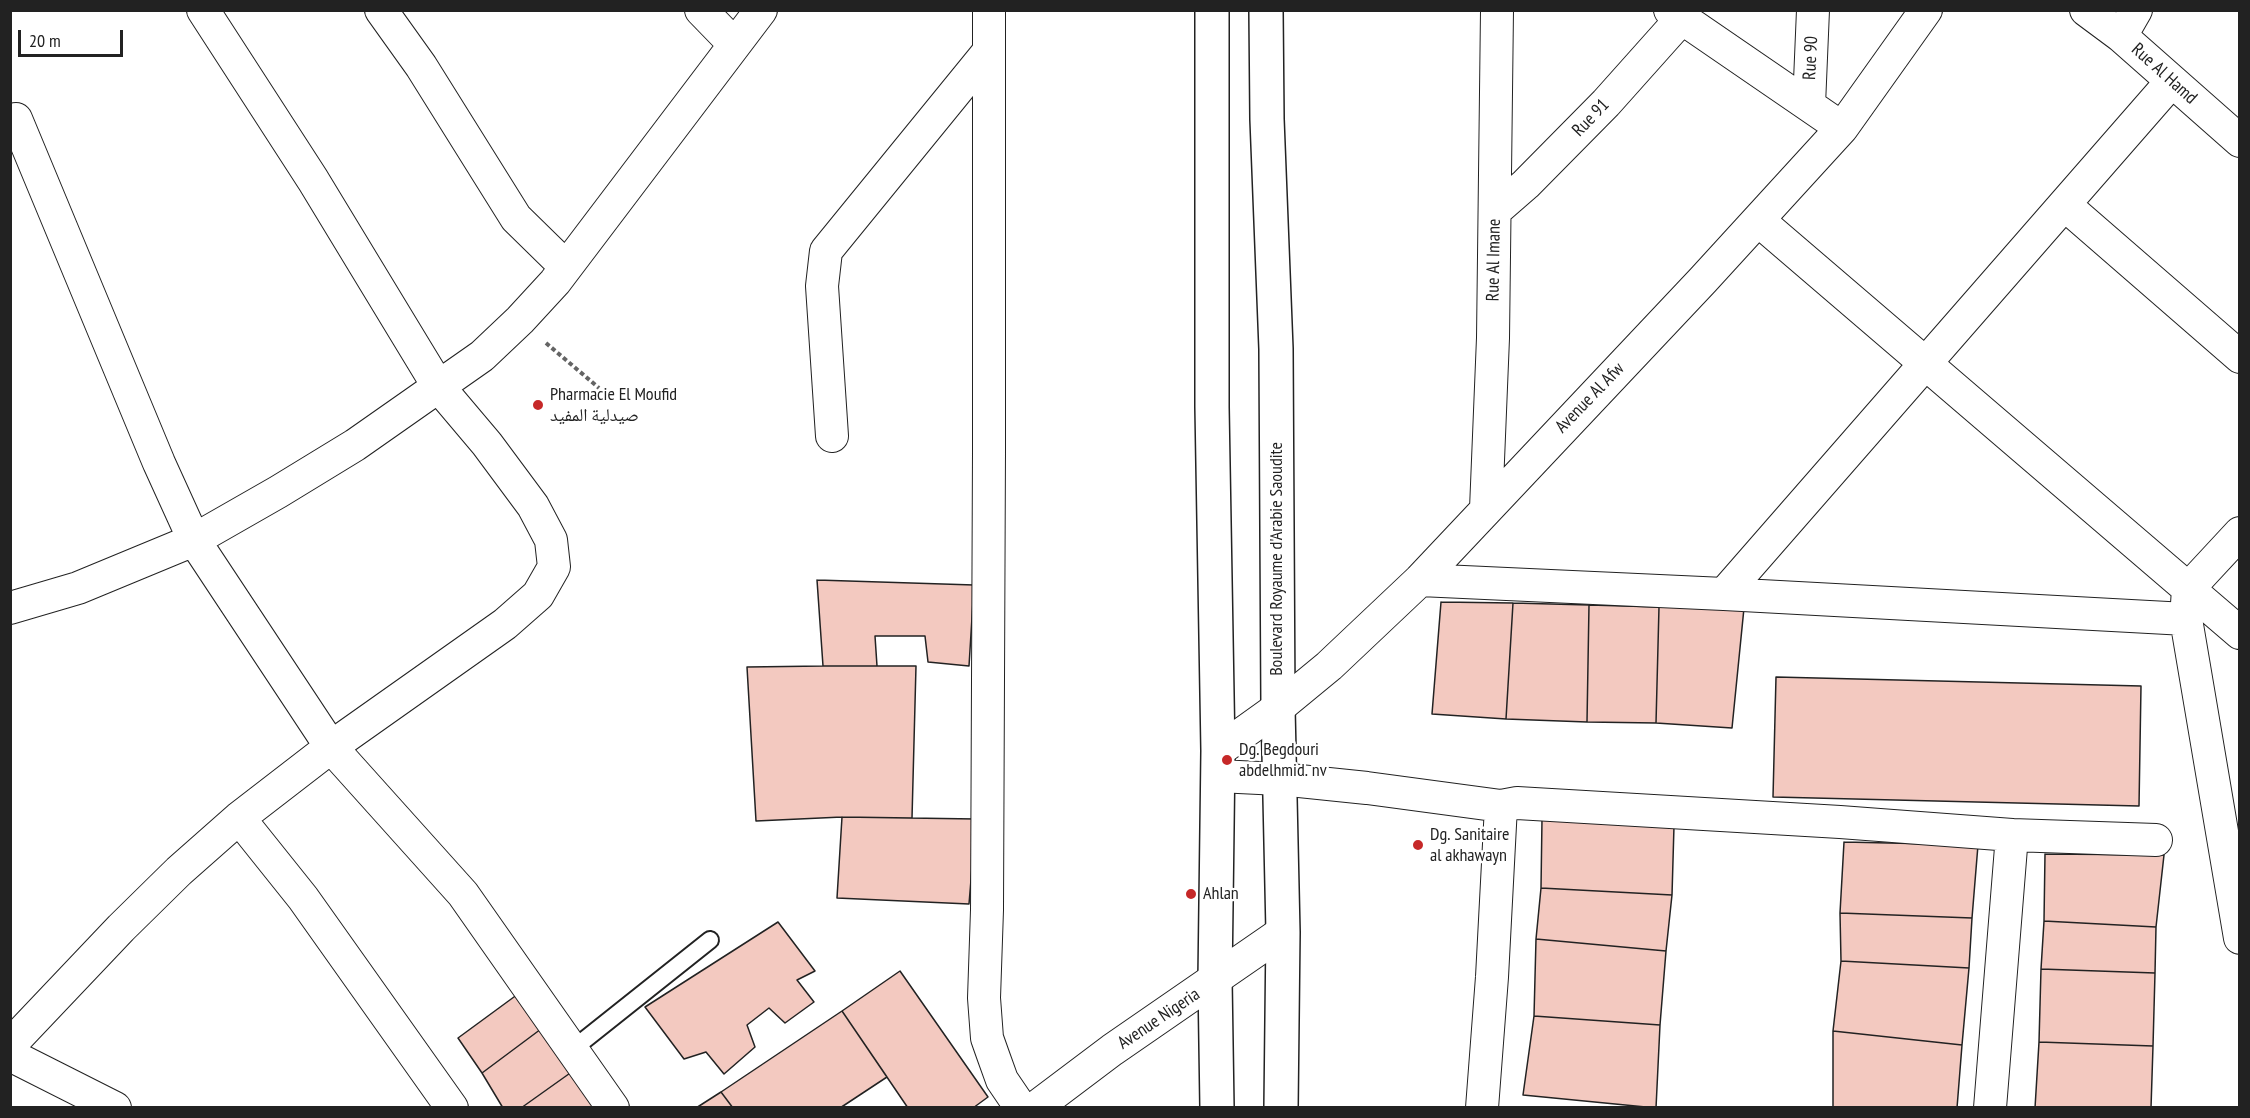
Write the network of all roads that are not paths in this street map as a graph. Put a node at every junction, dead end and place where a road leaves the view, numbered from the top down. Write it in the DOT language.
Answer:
graph roads {
  1 [pos="203,10"];
  2 [pos="381,10"];
  3 [pos="701,10"];
  4 [pos="761,10"];
  5 [pos="989,10"];
  6 [pos="1212,10"];
  7 [pos="1266,10"];
  8 [pos="1497,10"];
  9 [pos="1813,10"];
  10 [pos="1926,10"];
  11 [pos="2086,10"];
  12 [pos="1675,15"];
  13 [pos="2128,23"];
  14 [pos="734,44"];
  15 [pos="989,51"];
  16 [pos="2172,81"];
  17 [pos="1809,105"];
  18 [pos="16,119"];
  19 [pos="1842,128"];
  20 [pos="2240,141"];
  21 [pos="2065,205"];
  22 [pos="1495,212"];
  23 [pos="1758,220"];
  24 [pos="566,267"];
  25 [pos="2240,357"];
  26 [pos="1926,364"];
  27 [pos="438,386"];
  28 [pos="832,436"];
  29 [pos="1486,509"];
  30 [pos="2240,533"];
  31 [pos="194,540"];
  32 [pos="1420,580"];
  33 [pos="1724,594"];
  34 [pos="2187,604"];
  35 [pos="10,608"];
  36 [pos="2240,633"];
  37 [pos="1278,708"];
  38 [pos="331,747"];
  39 [pos="1218,764"];
  40 [pos="1280,780"];
  41 [pos="1501,806"];
  42 [pos="239,818"];
  43 [pos="2012,835"];
  44 [pos="2156,840"];
  45 [pos="2234,867"];
  46 [pos="1283,932"];
  47 [pos="2240,938"];
  48 [pos="710,940"];
  49 [pos="1215,980"];
  50 [pos="10,1045"];
  51 [pos="573,1048"];
  52 [pos="10,1055"];
  53 [pos="107,1106"];
  54 [pos="452,1107"];
  55 [pos="613,1107"];
  56 [pos="1021,1107"];
  57 [pos="1035,1107"];
  58 [pos="1217,1107"];
  59 [pos="1281,1107"];
  60 [pos="1482,1107"];
  61 [pos="1990,1107"];
  1 -- 27 [label="street"];
  2 -- 24 [label="street"];
  3 -- 14 [label="street"];
  4 -- 14 [label="street"];
  5 -- 15 [label="street"];
  6 -- 39 [label="main road"];
  7 -- 37 [label="main road, Boulevard Royaume d'Arabie Saoudite"];
  8 -- 22 [label="street, Rue Al Imane"];
  9 -- 17 [label="street, Rue 90"];
  10 -- 19 [label="street, Avenue Al Afw"];
  11 -- 13 [label="street, Rue Al Hamd"];
  12 -- 17 [label="street"];
  12 -- 22 [label="street, Rue 91"];
  13 -- 16 [label="street, Rue Al Hamd"];
  14 -- 24 [label="street"];
  15 -- 28 [label="street"];
  15 -- 56 [label="street"];
  16 -- 20 [label="street, Rue Al Hamd"];
  16 -- 21 [label="street"];
  17 -- 19 [label="street"];
  18 -- 31 [label="street"];
  19 -- 23 [label="street, Avenue Al Afw"];
  21 -- 25 [label="street"];
  21 -- 26 [label="street"];
  22 -- 29 [label="street, Rue Al Imane"];
  23 -- 26 [label="street"];
  23 -- 29 [label="street, Avenue Al Afw"];
  24 -- 27 [label="street"];
  26 -- 33 [label="street"];
  26 -- 34 [label="street"];
  27 -- 31 [label="street"];
  27 -- 38 [label="street"];
  29 -- 32 [label="street, Avenue Al Afw"];
  30 -- 34 [label="street"];
  31 -- 35 [label="street"];
  31 -- 38 [label="street"];
  32 -- 33 [label="street"];
  32 -- 37 [label="street, Avenue Al Afw"];
  33 -- 34 [label="street"];
  34 -- 36 [label="street"];
  34 -- 45 [label="street"];
  37 -- 39 [label="street, Avenue Al Afw"];
  37 -- 40 [label="main road, Boulevard Royaume d'Arabie Saoudite"];
  38 -- 42 [label="street"];
  38 -- 51 [label="street"];
  39 -- 40 [label="street"];
  39 -- 49 [label="main road"];
  40 -- 41 [label="street"];
  40 -- 46 [label="main road, Boulevard Royaume d'Arabie Saoudite"];
  41 -- 43 [label="street"];
  41 -- 60 [label="street"];
  42 -- 50 [label="street"];
  42 -- 54 [label="street"];
  43 -- 44 [label="street"];
  43 -- 61 [label="street"];
  45 -- 47 [label="street"];
  46 -- 49 [label="street, Avenue Nigeria"];
  46 -- 59 [label="main road, Boulevard Royaume d'Arabie Saoudite"];
  48 -- 51 [label="lane"];
  49 -- 57 [label="street, Avenue Nigeria"];
  49 -- 58 [label="main road"];
  51 -- 55 [label="street"];
  52 -- 53 [label="street"];
}
